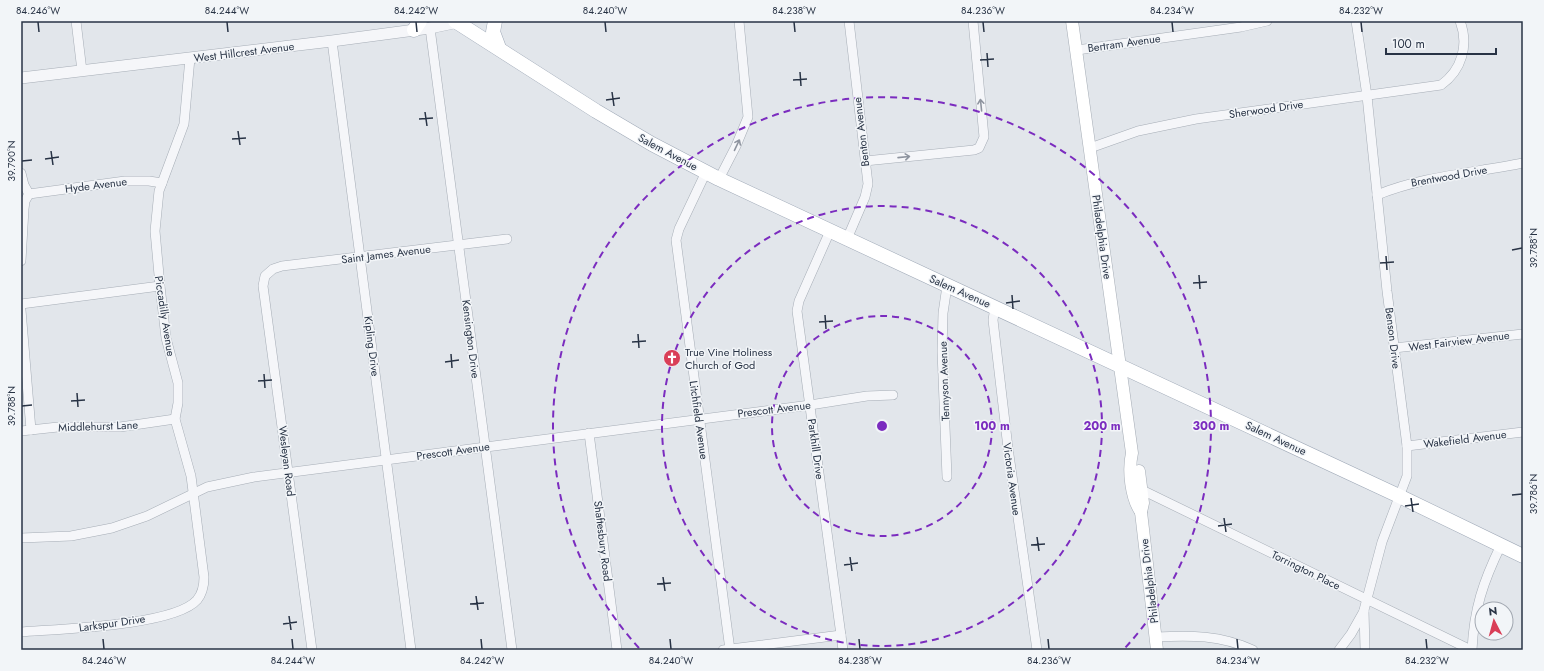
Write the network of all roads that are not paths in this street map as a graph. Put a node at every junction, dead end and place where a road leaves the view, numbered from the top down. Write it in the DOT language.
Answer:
graph roads {
  1 [pos="76,21"];
  2 [pos="459,21"];
  3 [pos="495,21"];
  4 [pos="739,21"];
  5 [pos="849,21"];
  6 [pos="973,21"];
  7 [pos="1072,21"];
  8 [pos="1267,21"];
  9 [pos="1356,21"];
  10 [pos="1460,21"];
  11 [pos="421,26"];
  12 [pos="332,41"];
  13 [pos="499,48"];
  14 [pos="1077,50"];
  15 [pos="190,58"];
  16 [pos="82,71"];
  17 [pos="21,78"];
  18 [pos="1367,96"];
  19 [pos="1090,148"];
  20 [pos="865,161"];
  21 [pos="1523,163"];
  22 [pos="706,172"];
  23 [pos="21,173"];
  24 [pos="719,179"];
  25 [pos="162,183"];
  26 [pos="29,194"];
  27 [pos="1376,194"];
  28 [pos="830,231"];
  29 [pos="507,239"];
  30 [pos="847,239"];
  31 [pos="459,245"];
  32 [pos="361,258"];
  33 [pos="21,261"];
  34 [pos="267,274"];
  35 [pos="160,286"];
  36 [pos="947,286"];
  37 [pos="21,304"];
  38 [pos="995,307"];
  39 [pos="21,310"];
  40 [pos="1523,334"];
  41 [pos="1394,348"];
  42 [pos="1120,367"];
  43 [pos="893,395"];
  44 [pos="810,405"];
  45 [pos="175,419"];
  46 [pos="699,419"];
  47 [pos="31,430"];
  48 [pos="21,431"];
  49 [pos="1523,432"];
  50 [pos="589,433"];
  51 [pos="485,446"];
  52 [pos="1407,446"];
  53 [pos="1132,454"];
  54 [pos="387,460"];
  55 [pos="288,473"];
  56 [pos="947,477"];
  57 [pos="1142,490"];
  58 [pos="194,494"];
  59 [pos="1400,496"];
  60 [pos="1141,512"];
  61 [pos="21,538"];
  62 [pos="1501,545"];
  63 [pos="1523,556"];
  64 [pos="198,598"];
  65 [pos="1367,600"];
  66 [pos="1364,610"];
  67 [pos="21,632"];
  68 [pos="841,635"];
  69 [pos="1156,638"];
  70 [pos="312,650"];
  71 [pos="411,650"];
  72 [pos="512,650"];
  73 [pos="617,650"];
  74 [pos="728,650"];
  75 [pos="842,650"];
  76 [pos="1037,650"];
  77 [pos="1157,650"];
  78 [pos="1253,650"];
  79 [pos="1339,650"];
  80 [pos="1365,650"];
  81 [pos="1472,650"];
  1 -- 16 [label="street"];
  2 -- 11 [label="street, West Hillcrest Avenue"];
  2 -- 13 [label="main road, Salem Avenue"];
  3 -- 13 [label="main road"];
  24 -- 4 [label="street, one-way"];
  5 -- 20 [label="street, Benton Avenue"];
  20 -- 6 [label="street, one-way"];
  7 -- 14 [label="main road, Philadelphia Drive"];
  8 -- 14 [label="street, Bertram Avenue"];
  9 -- 18 [label="street, Benson Drive"];
  10 -- 18 [label="street, Sherwood Drive"];
  11 -- 12 [label="street, West Hillcrest Avenue"];
  11 -- 31 [label="street, Kensington Drive"];
  12 -- 15 [label="street, West Hillcrest Avenue"];
  12 -- 32 [label="street, Kipling Drive"];
  13 -- 22 [label="main road, Salem Avenue"];
  14 -- 19 [label="main road, Philadelphia Drive"];
  15 -- 16 [label="street, West Hillcrest Avenue"];
  15 -- 25 [label="street, Piccadilly Avenue"];
  16 -- 17 [label="street, West Hillcrest Avenue"];
  18 -- 19 [label="street, Sherwood Drive"];
  18 -- 27 [label="street, Benson Drive"];
  19 -- 42 [label="main road, Philadelphia Drive"];
  20 -- 30 [label="street, Benton Avenue"];
  21 -- 27 [label="street, Brentwood Drive"];
  22 -- 24 [label="main road, Salem Avenue"];
  22 -- 46 [label="street, Litchfield Avenue"];
  23 -- 26 [label="street"];
  24 -- 28 [label="main road, Salem Avenue"];
  25 -- 26 [label="street, Hyde Avenue"];
  25 -- 35 [label="street, Piccadilly Avenue"];
  26 -- 33 [label="street"];
  27 -- 41 [label="street, Benson Drive"];
  28 -- 30 [label="main road, Salem Avenue"];
  28 -- 44 [label="street, Parkhill Drive"];
  29 -- 31 [label="street, Saint James Avenue"];
  30 -- 36 [label="main road, Salem Avenue"];
  31 -- 32 [label="street, Saint James Avenue"];
  31 -- 51 [label="street, Kensington Drive"];
  32 -- 34 [label="street, Saint James Avenue"];
  32 -- 54 [label="street, Kipling Drive"];
  34 -- 55 [label="street, Wesleyan Road"];
  35 -- 37 [label="street"];
  35 -- 45 [label="street, Piccadilly Avenue"];
  36 -- 38 [label="main road, Salem Avenue"];
  36 -- 56 [label="street, Tennyson Avenue"];
  38 -- 42 [label="main road, Salem Avenue"];
  38 -- 76 [label="street, Victoria Avenue"];
  39 -- 47 [label="street"];
  40 -- 41 [label="street, West Fairview Avenue"];
  41 -- 52 [label="street, Benson Drive"];
  42 -- 53 [label="main road, Philadelphia Drive"];
  42 -- 59 [label="main road, Salem Avenue"];
  43 -- 44 [label="street, Prescott Avenue"];
  44 -- 46 [label="street, Prescott Avenue"];
  44 -- 68 [label="street, Parkhill Drive"];
  45 -- 47 [label="street, Middlehurst Lane"];
  45 -- 58 [label="street, Piccadilly Avenue"];
  46 -- 50 [label="street, Prescott Avenue"];
  46 -- 74 [label="street, Litchfield Avenue"];
  47 -- 48 [label="street, Middlehurst Lane"];
  49 -- 52 [label="street, Wakefield Avenue"];
  50 -- 51 [label="street, Prescott Avenue"];
  50 -- 73 [label="street, Shaftesbury Road"];
  51 -- 54 [label="street, Prescott Avenue"];
  51 -- 72 [label="street, Kensington Drive"];
  52 -- 59 [label="street, Benson Drive"];
  53 -- 57 [label="main road, Philadelphia Drive"];
  53 -- 60 [label="main road, Philadelphia Drive"];
  54 -- 55 [label="street, Prescott Avenue"];
  54 -- 71 [label="street, Kipling Drive"];
  55 -- 58 [label="street, Prescott Avenue"];
  55 -- 70 [label="street, Wesleyan Road"];
  57 -- 60 [label="main road, Philadelphia Drive"];
  57 -- 65 [label="street, Torrington Place"];
  58 -- 61 [label="street, Prescott Avenue"];
  58 -- 64 [label="street, Piccadilly Avenue"];
  59 -- 62 [label="main road, Salem Avenue"];
  59 -- 65 [label="street, Benson Drive"];
  60 -- 69 [label="main road, Philadelphia Drive"];
  62 -- 63 [label="main road, Salem Avenue"];
  62 -- 81 [label="street"];
  64 -- 67 [label="street, Larkspur Drive"];
  65 -- 66 [label="street, Benson Drive"];
  65 -- 81 [label="street, Torrington Place"];
  66 -- 79 [label="street"];
  66 -- 80 [label="street, Benson Drive"];
  68 -- 74 [label="street"];
  68 -- 75 [label="street, Parkhill Drive"];
  69 -- 77 [label="main road, Philadelphia Drive"];
  69 -- 78 [label="street"];
}
